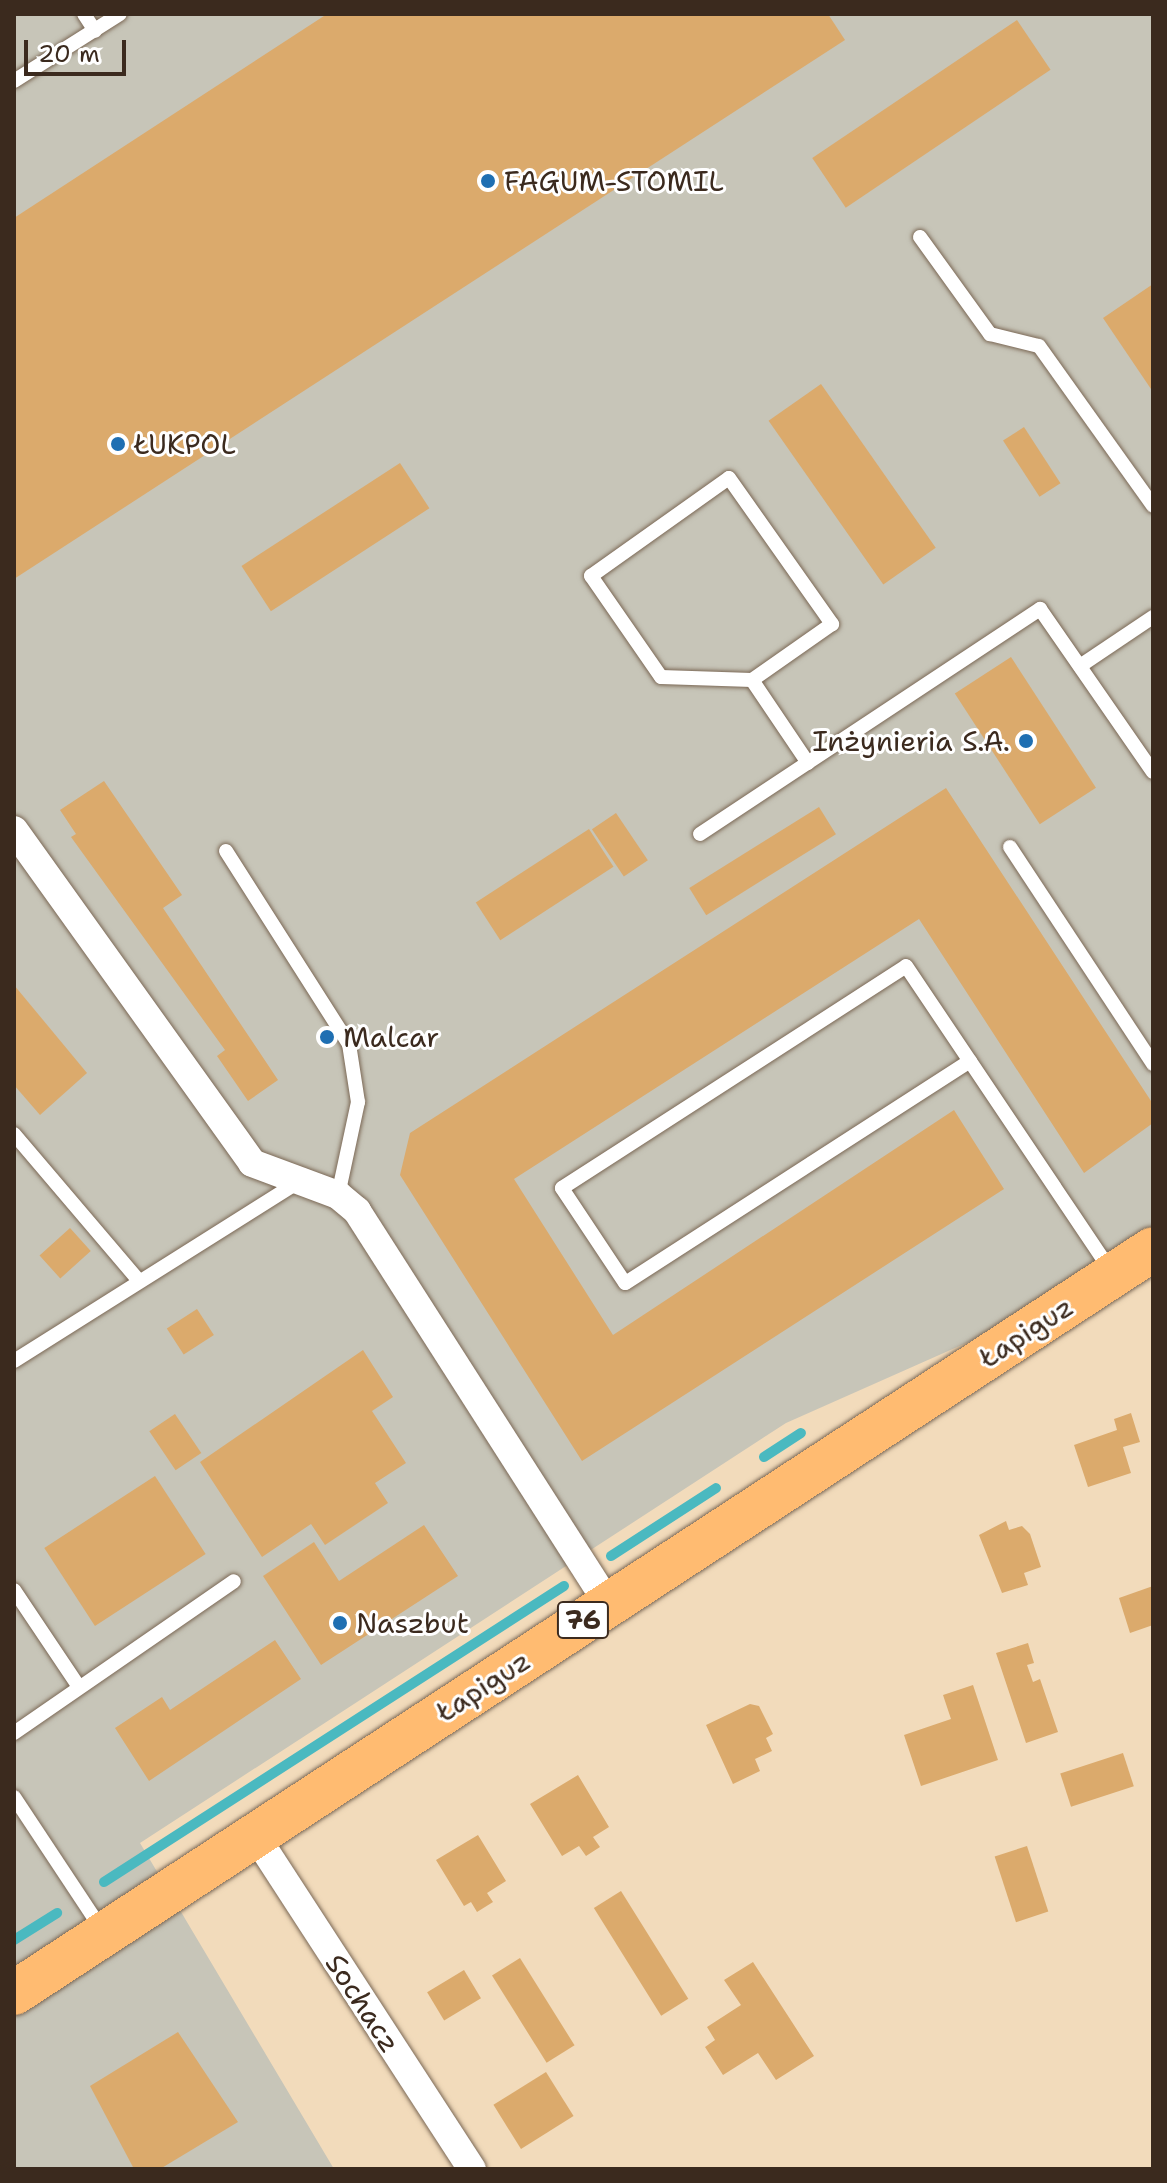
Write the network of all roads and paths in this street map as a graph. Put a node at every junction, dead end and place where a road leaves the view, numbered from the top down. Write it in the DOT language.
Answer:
graph roads {
  1 [pos="84,14"];
  2 [pos="120,14"];
  3 [pos="95,31"];
  4 [pos="14,81"];
  5 [pos="920,237"];
  6 [pos="1153,506"];
  7 [pos="1153,617"];
  8 [pos="1080,666"];
  9 [pos="752,680"];
  10 [pos="808,763"];
  11 [pos="1153,772"];
  12 [pos="14,830"];
  13 [pos="700,834"];
  14 [pos="1010,847"];
  15 [pos="226,851"];
  16 [pos="970,1061"];
  17 [pos="1153,1064"];
  18 [pos="14,1134"];
  19 [pos="297,1183"];
  20 [pos="338,1195"];
  21 [pos="1153,1249"];
  22 [pos="1114,1275"];
  23 [pos="139,1281"];
  24 [pos="14,1361"];
  25 [pos="234,1581"];
  26 [pos="14,1590"];
  27 [pos="608,1604"];
  28 [pos="79,1687"];
  29 [pos="14,1733"];
  30 [pos="14,1797"];
  31 [pos="255,1835"];
  32 [pos="104,1934"];
  33 [pos="14,1993"];
  34 [pos="472,2169"];
  1 -- 3 [label="lane"];
  2 -- 3 [label="lane"];
  3 -- 4 [label="lane"];
  5 -- 6 [label="lane"];
  7 -- 8 [label="lane"];
  8 -- 10 [label="lane"];
  8 -- 11 [label="lane"];
  9 -- 9 [label="lane"];
  9 -- 10 [label="lane"];
  10 -- 13 [label="lane"];
  12 -- 19 [label="street"];
  14 -- 17 [label="lane"];
  15 -- 20 [label="lane"];
  16 -- 16 [label="lane"];
  16 -- 22 [label="lane"];
  18 -- 23 [label="lane"];
  19 -- 20 [label="street"];
  19 -- 23 [label="lane"];
  20 -- 27 [label="street"];
  21 -- 22 [label="main road, Łapiguz / 76"];
  22 -- 27 [label="main road, Łapiguz / 76"];
  23 -- 24 [label="lane"];
  25 -- 28 [label="lane"];
  26 -- 28 [label="lane"];
  27 -- 31 [label="main road, Łapiguz / 76"];
  28 -- 29 [label="lane"];
  30 -- 32 [label="lane"];
  31 -- 32 [label="main road, Łapiguz / 76"];
  31 -- 34 [label="street, Sochacz"];
  32 -- 33 [label="main road, Łapiguz / 76"];
}
